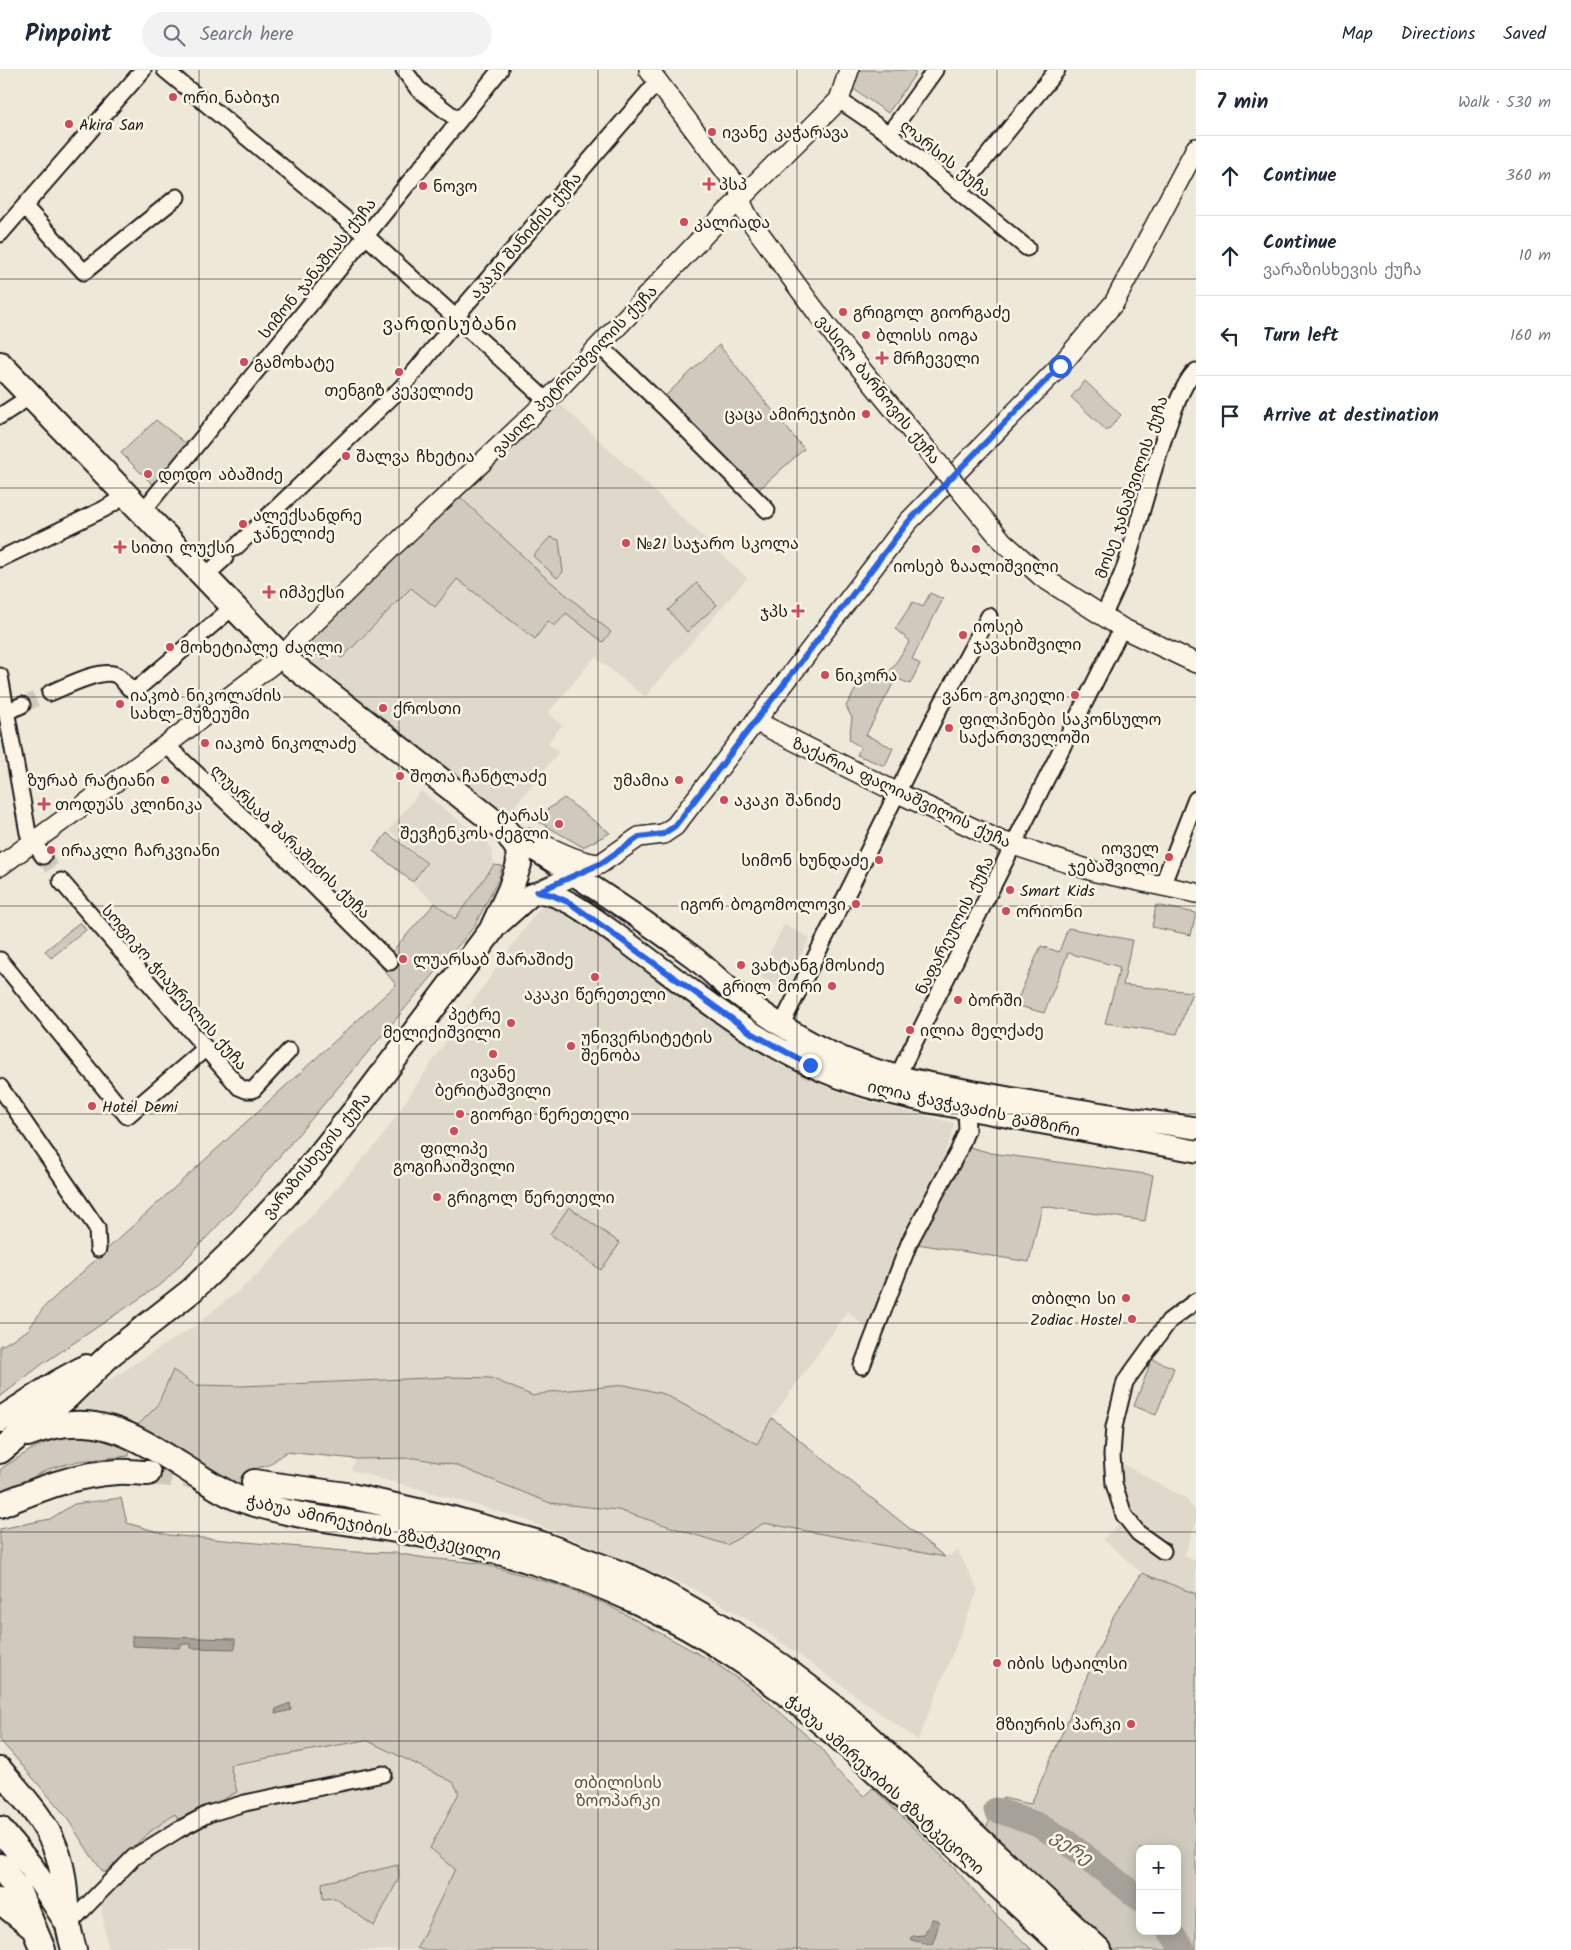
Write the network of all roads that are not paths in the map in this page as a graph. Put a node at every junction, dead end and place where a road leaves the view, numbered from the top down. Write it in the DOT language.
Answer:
graph roads {
  1 [pos="143,70"];
  2 [pos="165,70"];
  3 [pos="404,70"];
  4 [pos="500,70"];
  5 [pos="849,70"];
  6 [pos="934,70"];
  7 [pos="1057,70"];
  8 [pos="658,74"];
  9 [pos="839,100"];
  10 [pos="459,121"];
  11 [pos="889,134"];
  12 [pos="1196,148"];
  13 [pos="959,191"];
  14 [pos="177,198"];
  15 [pos="740,200"];
  16 [pos="25,207"];
  17 [pos="0,234"];
  18 [pos="365,235"];
  19 [pos="1027,248"];
  20 [pos="458,318"];
  21 [pos="600,346"];
  22 [pos="0,364"];
  23 [pos="1196,371"];
  24 [pos="31,396"];
  25 [pos="547,401"];
  26 [pos="0,416"];
  27 [pos="135,503"];
  28 [pos="767,510"];
  29 [pos="0,560"];
  30 [pos="204,577"];
  31 [pos="233,607"];
  32 [pos="989,616"];
  33 [pos="1103,616"];
  34 [pos="1122,628"];
  35 [pos="282,657"];
  36 [pos="1196,662"];
  37 [pos="0,676"];
  38 [pos="50,693"];
  39 [pos="22,705"];
  40 [pos="6,712"];
  41 [pos="755,721"];
  42 [pos="166,746"];
  43 [pos="898,793"];
  44 [pos="1196,799"];
  45 [pos="506,831"];
  46 [pos="1014,845"];
  47 [pos="38,849"];
  48 [pos="600,864"];
  49 [pos="0,866"];
  50 [pos="569,879"];
  51 [pos="61,880"];
  52 [pos="1162,886"];
  53 [pos="537,892"];
  54 [pos="1196,893"];
  55 [pos="491,931"];
  56 [pos="0,960"];
  57 [pos="390,962"];
  58 [pos="781,1026"];
  59 [pos="206,1048"];
  60 [pos="289,1051"];
  61 [pos="897,1077"];
  62 [pos="0,1087"];
  63 [pos="966,1120"];
  64 [pos="1196,1128"];
  65 [pos="1196,1151"];
  66 [pos="98,1249"];
  67 [pos="1196,1301"];
  68 [pos="112,1353"];
  69 [pos="862,1366"];
  70 [pos="0,1420"];
  71 [pos="8,1446"];
  72 [pos="148,1473"];
  73 [pos="254,1482"];
  74 [pos="0,1505"];
  75 [pos="1163,1551"];
  76 [pos="0,1770"];
  77 [pos="383,1774"];
  78 [pos="4,1798"];
  79 [pos="0,1829"];
  80 [pos="61,1865"];
  81 [pos="0,1866"];
  82 [pos="0,1901"];
  83 [pos="68,1925"];
  84 [pos="34,1928"];
  85 [pos="43,1950"];
  86 [pos="74,1950"];
  87 [pos="1068,1950"];
  88 [pos="1099,1950"];
  1 -- 16 [label="street"];
  2 -- 18 [label="street"];
  3 -- 10 [label="street"];
  4 -- 10 [label="street, სიმონ ჯანაშიას ქუჩა"];
  5 -- 9 [label="street, ვასილ პეტრიაშვილის ქუჩა"];
  6 -- 11 [label="street"];
  7 -- 13 [label="street"];
  8 -- 15 [label="street, ვასილ ბარნოვის ქუჩა"];
  8 -- 20 [label="street, აკაკი შანიძის ქუჩა"];
  9 -- 11 [label="street, ლარსის ქუჩა"];
  9 -- 15 [label="street, ვასილ პეტრიაშვილის ქუჩა"];
  10 -- 18 [label="street, სიმონ ჯანაშიას ქუჩა"];
  11 -- 13 [label="street, ლარსის ქუჩა"];
  12 -- 41 [label="street, ვარაზისხევის ქუჩა"];
  13 -- 19 [label="street, ლარსის ქუჩა"];
  14 -- 16 [label="street"];
  15 -- 21 [label="street, ვასილ პეტრიაშვილის ქუჩა"];
  15 -- 33 [label="street, ვასილ ბარნოვის ქუჩა, bridge"];
  16 -- 17 [label="street"];
  18 -- 20 [label="street"];
  18 -- 27 [label="street, სიმონ ჯანაშიას ქუჩა"];
  20 -- 25 [label="street"];
  20 -- 30 [label="street, აკაკი შანიძის ქუჩა"];
  21 -- 25 [label="street, ვასილ პეტრიაშვილის ქუჩა"];
  21 -- 28 [label="street"];
  22 -- 24 [label="main road"];
  23 -- 33 [label="street, მოსე ჯანაშვილის ქუჩა"];
  24 -- 26 [label="street"];
  24 -- 27 [label="main road"];
  25 -- 35 [label="street, ვასილ პეტრიაშვილის ქუჩა"];
  27 -- 29 [label="street, სიმონ ჯანაშიას ქუჩა"];
  27 -- 30 [label="main road"];
  30 -- 31 [label="main road"];
  31 -- 35 [label="main road"];
  31 -- 38 [label="street"];
  32 -- 43 [label="street"];
  33 -- 34 [label="street, ვასილ ბარნოვის ქუჩა"];
  34 -- 36 [label="street, ვასილ ბარნოვის ქუჩა"];
  34 -- 46 [label="street, ნაფარეულის ქუჩა"];
  35 -- 42 [label="street, ვასილ პეტრიაშვილის ქუჩა"];
  35 -- 45 [label="main road"];
  37 -- 40 [label="street"];
  39 -- 40 [label="street"];
  40 -- 47 [label="street"];
  41 -- 43 [label="street, ზაქარია ფალიაშვილის ქუჩა"];
  41 -- 48 [label="street, ვარაზისხევის ქუჩა"];
  42 -- 47 [label="street, ვასილ პეტრიაშვილის ქუჩა"];
  42 -- 57 [label="street, ლუარსაბ შარაშიძის ქუჩა"];
  43 -- 46 [label="street, ზაქარია ფალიაშვილის ქუჩა"];
  43 -- 58 [label="street"];
  44 -- 52 [label="street"];
  45 -- 48 [label="street"];
  45 -- 50 [label="main road, ილია ჭავჭავაძის გამზირი"];
  45 -- 55 [label="main road, ვარაზისხევის ქუჩა"];
  46 -- 52 [label="street, ზაქარია ფალიაშვილის ქუჩა"];
  46 -- 61 [label="street, ნაფარეულის ქუჩა"];
  47 -- 49 [label="street, ვასილ პეტრიაშვილის ქუჩა"];
  48 -- 50 [label="street, ვარაზისხევის ქუჩა"];
  50 -- 53 [label="street, ვარაზისხევის ქუჩა"];
  50 -- 58 [label="main road, ილია ჭავჭავაძის გამზირი"];
  51 -- 59 [label="street, სოფიკო ჭიაურელის ქუჩა"];
  52 -- 54 [label="street, ზაქარია ფალიაშვილის ქუჩა"];
  53 -- 55 [label="main road, ვარაზისხევის ქუჩა"];
  53 -- 63 [label="main road, ილია ჭავჭავაძის გამზირი"];
  55 -- 68 [label="main road, ვარაზისხევის ქუჩა"];
  56 -- 59 [label="street"];
  58 -- 61 [label="main road, ილია ჭავჭავაძის გამზირი"];
  59 -- 60 [label="street, სოფიკო ჭიაურელის ქუჩა"];
  61 -- 64 [label="main road, ილია ჭავჭავაძის გამზირი"];
  62 -- 66 [label="street"];
  63 -- 65 [label="main road, ილია ჭავჭავაძის გამზირი"];
  63 -- 69 [label="street"];
  67 -- 75 [label="street"];
  68 -- 70 [label="main road, ვარაზისხევის ქუჩა"];
  68 -- 71 [label="main road, ვარაზისხევის ქუჩა"];
  71 -- 87 [label="main road, ჭაბუა ამირეჯიბის გზატკეცილი"];
  72 -- 74 [label="main road"];
  73 -- 88 [label="main road, ჭაბუა ამირეჯიბის გზატკეცილი"];
  76 -- 80 [label="main road"];
  77 -- 83 [label="street"];
  78 -- 80 [label="main road"];
  79 -- 83 [label="main road"];
  80 -- 83 [label="main road"];
  81 -- 84 [label="main road"];
  82 -- 84 [label="main road"];
  83 -- 86 [label="main road"];
  84 -- 85 [label="main road"];
}
